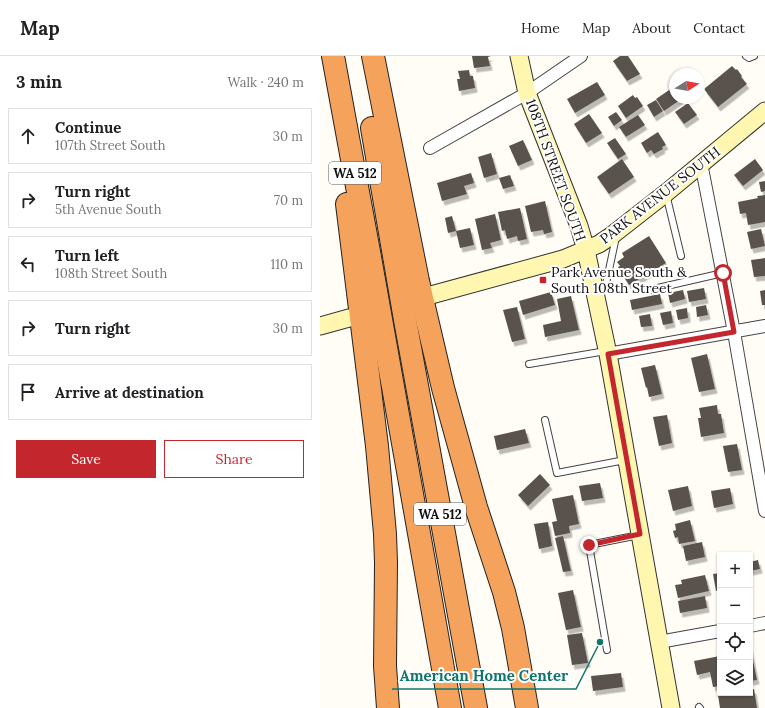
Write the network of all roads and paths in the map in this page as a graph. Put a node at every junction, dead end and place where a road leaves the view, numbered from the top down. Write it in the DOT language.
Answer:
graph roads {
  1 [pos="326,56"];
  2 [pos="333,56"];
  3 [pos="360,56"];
  4 [pos="373,56"];
  5 [pos="519,56"];
  6 [pos="581,56"];
  7 [pos="746,56"];
  8 [pos="754,56"];
  9 [pos="527,93"];
  10 [pos="765,111"];
  11 [pos="430,148"];
  12 [pos="701,163"];
  13 [pos="666,193"];
  14 [pos="617,232"];
  15 [pos="586,250"];
  16 [pos="681,256"];
  17 [pos="723,273"];
  18 [pos="649,290"];
  19 [pos="594,292"];
  20 [pos="431,295"];
  21 [pos="349,318"];
  22 [pos="320,326"];
  23 [pos="765,326"];
  24 [pos="734,332"];
  25 [pos="608,352"];
  26 [pos="528,364"];
  27 [pos="545,420"];
  28 [pos="627,460"];
  29 [pos="765,511"];
  30 [pos="640,534"];
  31 [pos="765,623"];
  32 [pos="753,625"];
  33 [pos="717,632"];
  34 [pos="659,642"];
  35 [pos="608,650"];
  36 [pos="388,708"];
  37 [pos="450,708"];
  38 [pos="476,708"];
  39 [pos="527,708"];
  40 [pos="671,708"];
  1 -- 36 [label="highway"];
  2 -- 37 [label="highway, WA 512"];
  3 -- 38 [label="highway, WA 512"];
  4 -- 39 [label="highway"];
  5 -- 9 [label="street, 108TH STREET SOUTH"];
  6 -- 9 [label="street"];
  7 -- 8 [label="lane"];
  9 -- 11 [label="street"];
  9 -- 15 [label="street, 108TH STREET SOUTH"];
  10 -- 12 [label="street, PARK AVENUE SOUTH"];
  12 -- 13 [label="street, PARK AVENUE SOUTH"];
  12 -- 17 [label="street"];
  13 -- 14 [label="street, PARK AVENUE SOUTH"];
  13 -- 16 [label="lane"];
  14 -- 15 [label="street, PARK AVENUE SOUTH"];
  14 -- 19 [label="lane"];
  15 -- 19 [label="street, 108TH STREET SOUTH"];
  15 -- 20 [label="street, PARK AVENUE SOUTH"];
  17 -- 18 [label="lane"];
  17 -- 24 [label="street"];
  19 -- 25 [label="street, 108TH STREET SOUTH"];
  21 -- 22 [label="street"];
  23 -- 24 [label="street"];
  24 -- 25 [label="street"];
  24 -- 29 [label="street"];
  25 -- 26 [label="lane"];
  25 -- 28 [label="street, 108TH STREET SOUTH"];
  27 -- 28 [label="lane"];
  28 -- 30 [label="street, 108TH STREET SOUTH"];
  30 -- 34 [label="street, 108TH STREET SOUTH"];
  30 -- 35 [label="lane"];
  31 -- 32 [label="street"];
  33 -- 34 [label="street"];
  34 -- 40 [label="street, 108TH STREET SOUTH"];
}
